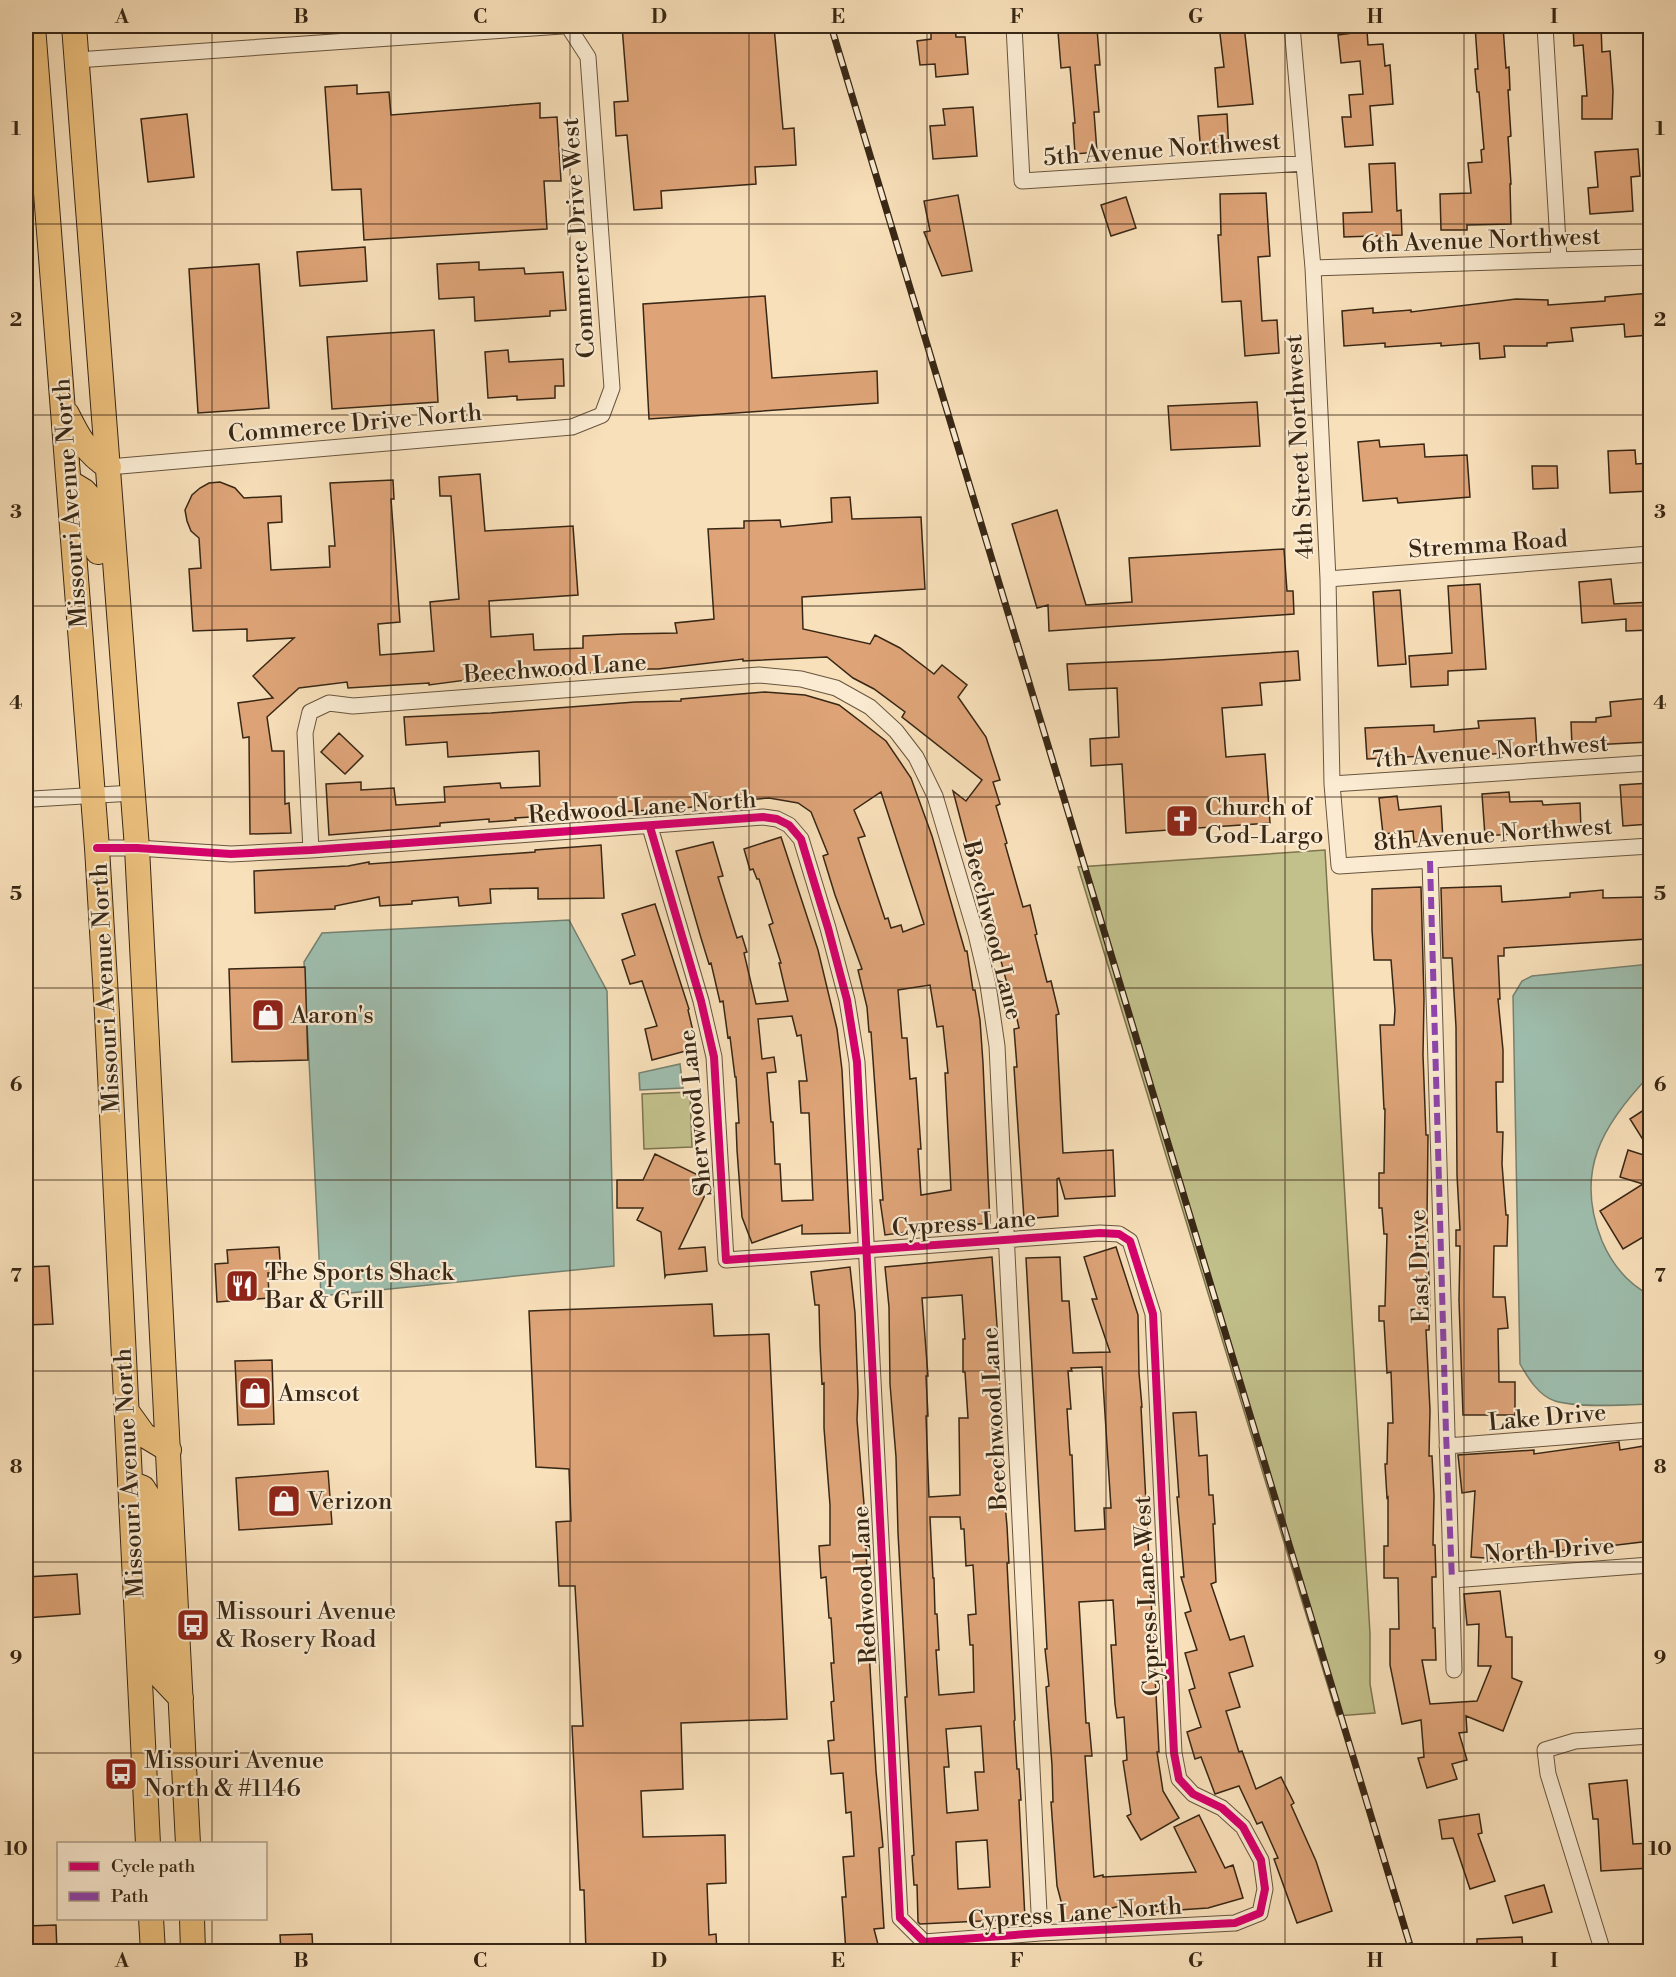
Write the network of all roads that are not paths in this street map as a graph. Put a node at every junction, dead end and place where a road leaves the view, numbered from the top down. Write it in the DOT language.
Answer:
graph roads {
  1 [pos="33,26"];
  2 [pos="74,26"];
  3 [pos="562,26"];
  4 [pos="568,26"];
  5 [pos="1014,26"];
  6 [pos="1292,26"];
  7 [pos="1545,26"];
  8 [pos="77,60"];
  9 [pos="1304,163"];
  10 [pos="1650,257"];
  11 [pos="1559,259"];
  12 [pos="1312,268"];
  13 [pos="63,407"];
  14 [pos="602,415"];
  15 [pos="109,467"];
  16 [pos="69,482"];
  17 [pos="1650,554"];
  18 [pos="1328,579"];
  19 [pos="116,585"];
  20 [pos="1650,763"];
  21 [pos="1332,784"];
  22 [pos="133,794"];
  23 [pos="93,796"];
  24 [pos="33,800"];
  25 [pos="650,827"];
  26 [pos="1650,846"];
  27 [pos="97,848"];
  28 [pos="137,848"];
  29 [pos="311,850"];
  30 [pos="1430,861"];
  31 [pos="1339,866"];
  32 [pos="1008,1239"];
  33 [pos="1130,1241"];
  34 [pos="867,1250"];
  35 [pos="726,1260"];
  36 [pos="126,1410"];
  37 [pos="1650,1430"];
  38 [pos="1447,1446"];
  39 [pos="169,1450"];
  40 [pos="130,1483"];
  41 [pos="1650,1565"];
  42 [pos="1452,1580"];
  43 [pos="1454,1670"];
  44 [pos="181,1698"];
  45 [pos="1650,1736"];
  46 [pos="148,1842"];
  47 [pos="188,1842"];
  48 [pos="1260,1913"];
  49 [pos="900,1918"];
  50 [pos="151,1920"];
  51 [pos="192,1920"];
  52 [pos="1040,1933"];
  53 [pos="980,1945"];
  54 [pos="153,1952"];
  55 [pos="193,1952"];
  56 [pos="1603,1952"];
  1 -- 13 [label="main road, Missouri Avenue North"];
  2 -- 8 [label="main road, Missouri Avenue North"];
  3 -- 8 [label="street"];
  4 -- 14 [label="street, Commerce Drive West"];
  5 -- 9 [label="street, 5th Avenue Northwest"];
  6 -- 9 [label="street, 4th Street Northwest"];
  7 -- 11 [label="street"];
  8 -- 15 [label="main road, Missouri Avenue North"];
  9 -- 12 [label="street, 4th Street Northwest"];
  10 -- 11 [label="street, 6th Avenue Northwest"];
  11 -- 12 [label="street, 6th Avenue Northwest"];
  12 -- 18 [label="street, 4th Street Northwest"];
  13 -- 15 [label="main road"];
  13 -- 16 [label="main road, Missouri Avenue North"];
  14 -- 15 [label="street, Commerce Drive North"];
  15 -- 19 [label="main road, Missouri Avenue North"];
  16 -- 19 [label="main road"];
  16 -- 23 [label="main road, Missouri Avenue North"];
  17 -- 18 [label="street, Stremma Road"];
  18 -- 21 [label="street, 4th Street Northwest"];
  19 -- 22 [label="main road, Missouri Avenue North"];
  20 -- 21 [label="street, 7th Avenue Northwest"];
  21 -- 31 [label="street, 4th Street Northwest"];
  22 -- 23 [label="street"];
  22 -- 28 [label="main road, Missouri Avenue North"];
  23 -- 24 [label="street"];
  23 -- 27 [label="main road, Missouri Avenue North"];
  25 -- 29 [label="street, Redwood Lane North"];
  25 -- 34 [label="street, Redwood Lane North"];
  25 -- 35 [label="street, Sherwood Lane"];
  26 -- 30 [label="street, 8th Avenue Northwest"];
  27 -- 28 [label="street, Redwood Lane North"];
  27 -- 36 [label="main road, Missouri Avenue North"];
  28 -- 29 [label="street, Redwood Lane North"];
  28 -- 39 [label="main road, Missouri Avenue North"];
  29 -- 32 [label="street, Beechwood Lane"];
  30 -- 31 [label="street, 8th Avenue Northwest"];
  30 -- 38 [label="street, East Drive"];
  32 -- 33 [label="street, Cypress Lane"];
  32 -- 34 [label="street, Cypress Lane"];
  32 -- 52 [label="street, Beechwood Lane"];
  33 -- 48 [label="street, Cypress Lane West"];
  34 -- 35 [label="street, Cypress Lane"];
  34 -- 49 [label="street, Redwood Lane"];
  36 -- 39 [label="main road"];
  36 -- 40 [label="main road, Missouri Avenue North"];
  37 -- 38 [label="street, Lake Drive"];
  38 -- 42 [label="street, East Drive"];
  39 -- 44 [label="main road, Missouri Avenue North"];
  40 -- 44 [label="main road"];
  40 -- 46 [label="main road, Missouri Avenue North"];
  41 -- 42 [label="street, North Drive"];
  42 -- 43 [label="street, East Drive"];
  44 -- 47 [label="main road, Missouri Avenue North"];
  45 -- 56 [label="street"];
  48 -- 52 [label="street, Cypress Lane North"];
  49 -- 53 [label="street, Cypress Lane North"];
  50 -- 54 [label="main road"];
  51 -- 55 [label="main road"];
  52 -- 53 [label="street, Cypress Lane North"];
}
